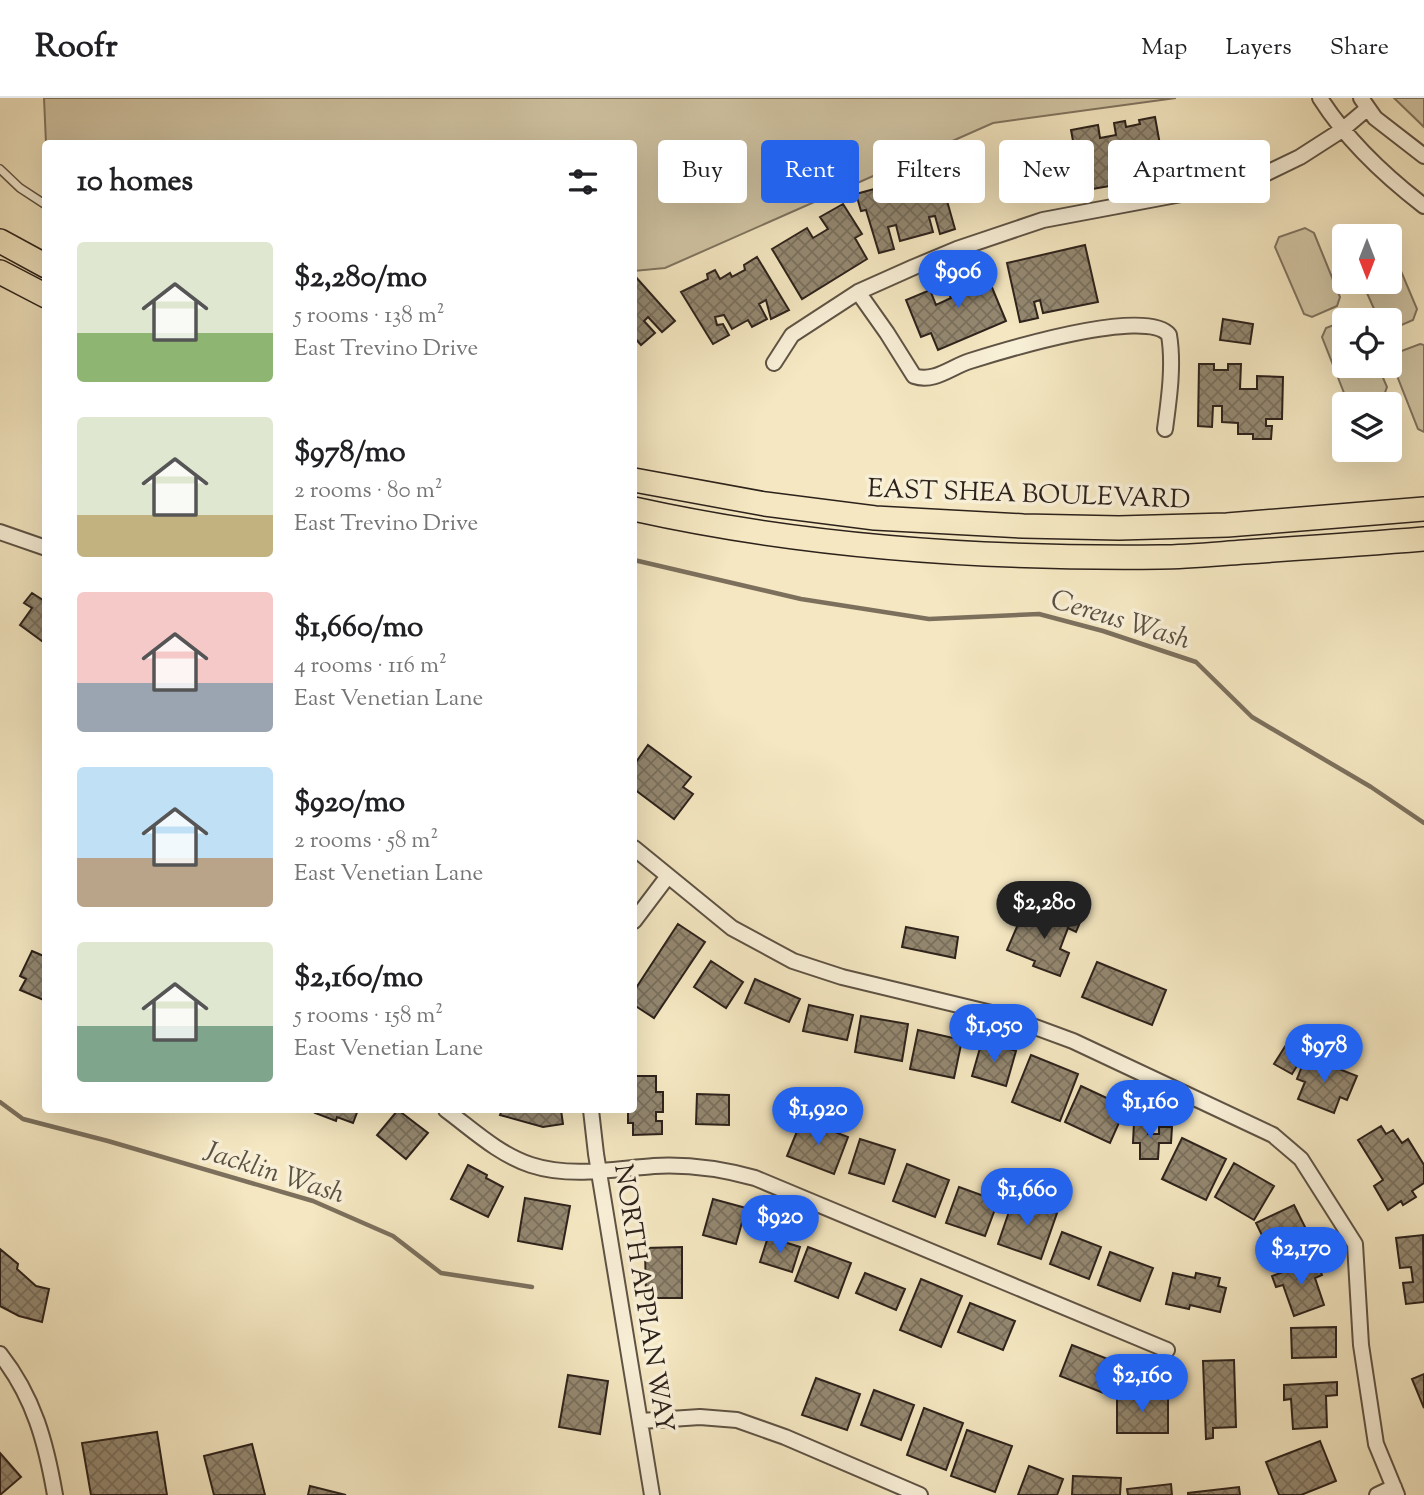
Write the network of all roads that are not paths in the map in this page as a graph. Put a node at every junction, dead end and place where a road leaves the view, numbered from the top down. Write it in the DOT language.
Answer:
graph roads {
  1 [pos="1320,98"];
  2 [pos="1365,103"];
  3 [pos="1342,130"];
  4 [pos="1424,156"];
  5 [pos="0,169"];
  6 [pos="42,202"];
  7 [pos="1424,206"];
  8 [pos="0,241"];
  9 [pos="42,264"];
  10 [pos="0,272"];
  11 [pos="858,292"];
  12 [pos="42,294"];
  13 [pos="774,363"];
  14 [pos="1165,429"];
  15 [pos="637,481"];
  16 [pos="747,501"];
  17 [pos="1424,509"];
  18 [pos="637,510"];
  19 [pos="743,528"];
  20 [pos="0,532"];
  21 [pos="1424,539"];
  22 [pos="42,547"];
  23 [pos="637,851"];
  24 [pos="667,876"];
  25 [pos="637,917"];
  26 [pos="450,1113"];
  27 [pos="591,1113"];
  28 [pos="600,1171"];
  29 [pos="1167,1350"];
  30 [pos="0,1354"];
  31 [pos="641,1421"];
  32 [pos="1396,1491"];
  33 [pos="55,1495"];
  34 [pos="652,1495"];
  35 [pos="920,1495"];
  36 [pos="1377,1495"];
  1 -- 3 [label="street"];
  2 -- 3 [label="street"];
  2 -- 4 [label="street"];
  3 -- 7 [label="street"];
  3 -- 11 [label="street"];
  5 -- 6 [label="lane"];
  8 -- 9 [label="main road"];
  10 -- 12 [label="main road"];
  11 -- 13 [label="street"];
  11 -- 14 [label="street"];
  15 -- 16 [label="main road, EAST SHEA BOULEVARD"];
  16 -- 17 [label="main road, EAST SHEA BOULEVARD"];
  16 -- 19 [label="main road"];
  18 -- 19 [label="main road"];
  19 -- 21 [label="main road"];
  20 -- 22 [label="street"];
  23 -- 24 [label="street"];
  24 -- 25 [label="street"];
  24 -- 32 [label="street"];
  26 -- 28 [label="street"];
  27 -- 28 [label="street, NORTH APPIAN WAY"];
  28 -- 29 [label="street"];
  28 -- 31 [label="street, NORTH APPIAN WAY"];
  30 -- 33 [label="street"];
  31 -- 34 [label="street, NORTH APPIAN WAY"];
  31 -- 35 [label="street"];
  32 -- 36 [label="street"];
}
